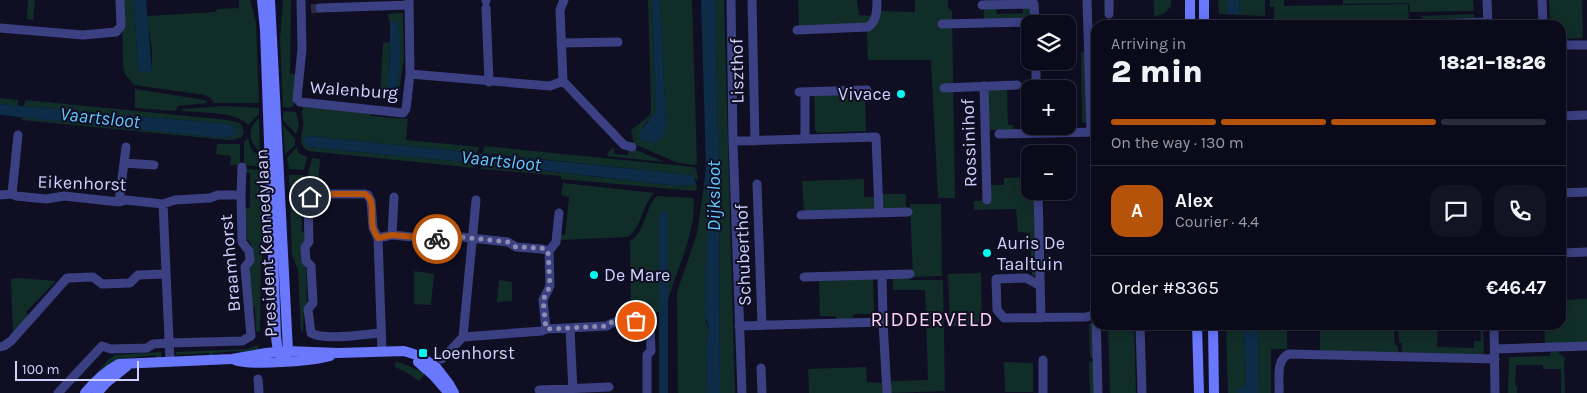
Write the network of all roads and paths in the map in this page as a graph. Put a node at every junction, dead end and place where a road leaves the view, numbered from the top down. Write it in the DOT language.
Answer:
graph roads {
  1 [pos="120,0"];
  2 [pos="262,0"];
  3 [pos="270,0"];
  4 [pos="564,0"];
  5 [pos="731,0"];
  6 [pos="752,0"];
  7 [pos="877,0"];
  8 [pos="1088,0"];
  9 [pos="1108,0"];
  10 [pos="1190,0"];
  11 [pos="1204,0"];
  12 [pos="1487,0"];
  13 [pos="1542,0"];
  14 [pos="409,2"];
  15 [pos="981,2"];
  16 [pos="486,3"];
  17 [pos="308,6"];
  18 [pos="1109,14"];
  19 [pos="1035,15"];
  20 [pos="1091,20"];
  21 [pos="1190,20"];
  22 [pos="1204,20"];
  23 [pos="1488,20"];
  24 [pos="1543,20"];
  25 [pos="982,23"];
  26 [pos="1021,23"];
  27 [pos="942,24"];
  28 [pos="0,28"];
  29 [pos="797,30"];
  30 [pos="618,42"];
  31 [pos="561,43"];
  32 [pos="1587,45"];
  33 [pos="1566,46"];
  34 [pos="410,74"];
  35 [pos="563,81"];
  36 [pos="489,82"];
  37 [pos="1017,85"];
  38 [pos="984,86"];
  39 [pos="944,88"];
  40 [pos="867,90"];
  41 [pos="1587,115"];
  42 [pos="1566,116"];
  43 [pos="1076,131"];
  44 [pos="1021,132"];
  45 [pos="1091,132"];
  46 [pos="999,134"];
  47 [pos="18,135"];
  48 [pos="805,139"];
  49 [pos="733,141"];
  50 [pos="755,141"];
  51 [pos="126,147"];
  52 [pos="632,147"];
  53 [pos="124,163"];
  54 [pos="154,166"];
  55 [pos="242,167"];
  56 [pos="757,184"];
  57 [pos="1587,192"];
  58 [pos="1566,193"];
  59 [pos="12,194"];
  60 [pos="0,195"];
  61 [pos="241,195"];
  62 [pos="394,197"];
  63 [pos="476,200"];
  64 [pos="987,200"];
  65 [pos="1038,200"];
  66 [pos="119,202"];
  67 [pos="163,204"];
  68 [pos="908,212"];
  69 [pos="558,213"];
  70 [pos="879,213"];
  71 [pos="801,215"];
  72 [pos="392,235"];
  73 [pos="378,238"];
  74 [pos="472,238"];
  75 [pos="548,251"];
  76 [pos="1566,252"];
  77 [pos="1587,252"];
  78 [pos="165,274"];
  79 [pos="910,274"];
  80 [pos="882,275"];
  81 [pos="804,277"];
  82 [pos="1040,285"];
  83 [pos="1091,316"];
  84 [pos="1041,318"];
  85 [pos="883,322"];
  86 [pos="762,325"];
  87 [pos="739,326"];
  88 [pos="570,328"];
  89 [pos="546,329"];
  90 [pos="1096,330"];
  91 [pos="1140,330"];
  92 [pos="1197,330"];
  93 [pos="1213,330"];
  94 [pos="1494,330"];
  95 [pos="381,333"];
  96 [pos="463,337"];
  97 [pos="169,343"];
  98 [pos="1587,346"];
  99 [pos="0,347"];
  100 [pos="1495,349"];
  101 [pos="382,351"];
  102 [pos="394,352"];
  103 [pos="283,355"];
  104 [pos="442,359"];
  105 [pos="1043,360"];
  106 [pos="1495,360"];
  107 [pos="170,362"];
  108 [pos="130,364"];
  109 [pos="761,368"];
  110 [pos="258,379"];
  111 [pos="609,387"];
  112 [pos="539,390"];
  113 [pos="573,391"];
  114 [pos="58,393"];
  115 [pos="85,393"];
  116 [pos="97,393"];
  117 [pos="259,393"];
  118 [pos="448,393"];
  119 [pos="454,393"];
  120 [pos="647,393"];
  121 [pos="742,393"];
  122 [pos="762,393"];
  123 [pos="887,393"];
  124 [pos="1043,393"];
  125 [pos="1098,393"];
  126 [pos="1142,393"];
  127 [pos="1200,393"];
  128 [pos="1214,393"];
  129 [pos="1279,393"];
  130 [pos="1495,393"];
  1 -- 28 [label="street"];
  2 -- 103 [label="street, President Kennedylaan"];
  3 -- 103 [label="street, President Kennedylaan"];
  4 -- 31 [label="street"];
  5 -- 49 [label="street"];
  6 -- 50 [label="street, Liszthof"];
  7 -- 29 [label="street"];
  8 -- 20 [label="street"];
  9 -- 18 [label="street"];
  10 -- 21 [label="street"];
  11 -- 22 [label="street"];
  12 -- 23 [label="street"];
  13 -- 24 [label="street"];
  14 -- 17 [label="street, Walenburg"];
  14 -- 34 [label="street"];
  15 -- 19 [label="street"];
  15 -- 25 [label="street"];
  16 -- 36 [label="street"];
  17 -- 34 [label="street, Walenburg"];
  25 -- 26 [label="street"];
  25 -- 27 [label="street"];
  30 -- 31 [label="street"];
  31 -- 35 [label="street"];
  32 -- 33 [label="street"];
  34 -- 36 [label="street"];
  35 -- 36 [label="street"];
  35 -- 52 [label="street"];
  37 -- 38 [label="street, Rossinihof"];
  38 -- 39 [label="street, Rossinihof"];
  38 -- 64 [label="street, Rossinihof"];
  40 -- 48 [label="street"];
  41 -- 42 [label="street"];
  43 -- 45 [label="street, Rossinihof"];
  44 -- 46 [label="street, Rossinihof"];
  47 -- 59 [label="street"];
  48 -- 50 [label="street"];
  48 -- 70 [label="street"];
  49 -- 50 [label="street"];
  49 -- 87 [label="street"];
  51 -- 53 [label="street"];
  53 -- 54 [label="street"];
  53 -- 66 [label="street"];
  55 -- 61 [label="street, Braamhorst"];
  56 -- 86 [label="street, Schuberthof"];
  57 -- 58 [label="street"];
  59 -- 60 [label="street, Eikenhorst"];
  59 -- 66 [label="street, Eikenhorst"];
  61 -- 67 [label="street, Braamhorst"];
  61 -- 97 [label="street, Braamhorst"];
  62 -- 72 [label="street"];
  63 -- 74 [label="street"];
  65 -- 82 [label="street"];
  66 -- 67 [label="street, Eikenhorst"];
  67 -- 78 [label="street"];
  68 -- 70 [label="street"];
  69 -- 75 [label="street"];
  70 -- 71 [label="street"];
  72 -- 73 [label="street"];
  72 -- 74 [label="street"];
  73 -- 95 [label="street"];
  73 -- 95 [label="street"];
  74 -- 75 [label="street"];
  74 -- 96 [label="street"];
  75 -- 89 [label="street"];
  76 -- 77 [label="street"];
  78 -- 97 [label="street"];
  78 -- 99 [label="street"];
  79 -- 80 [label="street"];
  80 -- 81 [label="street"];
  80 -- 85 [label="street"];
  82 -- 84 [label="street"];
  82 -- 84 [label="street"];
  83 -- 84 [label="street"];
  85 -- 86 [label="street, Schuberthof"];
  85 -- 123 [label="street"];
  86 -- 87 [label="street, Schuberthof"];
  87 -- 121 [label="street"];
  88 -- 89 [label="street"];
  88 -- 113 [label="street"];
  88 -- 120 [label="street"];
  89 -- 96 [label="street"];
  90 -- 125 [label="street"];
  91 -- 126 [label="street"];
  92 -- 127 [label="street"];
  93 -- 128 [label="street"];
  94 -- 100 [label="street"];
  95 -- 101 [label="street"];
  96 -- 104 [label="street"];
  97 -- 107 [label="street"];
  97 -- 114 [label="street"];
  98 -- 100 [label="street"];
  100 -- 106 [label="street"];
  101 -- 102 [label="street"];
  101 -- 103 [label="street"];
  102 -- 118 [label="street"];
  102 -- 119 [label="street"];
  103 -- 107 [label="street"];
  105 -- 124 [label="street"];
  106 -- 129 [label="street"];
  106 -- 130 [label="street"];
  107 -- 108 [label="street"];
  108 -- 115 [label="street"];
  108 -- 116 [label="street"];
  109 -- 122 [label="street"];
  110 -- 117 [label="street"];
  111 -- 113 [label="street"];
  112 -- 113 [label="street"];
}
